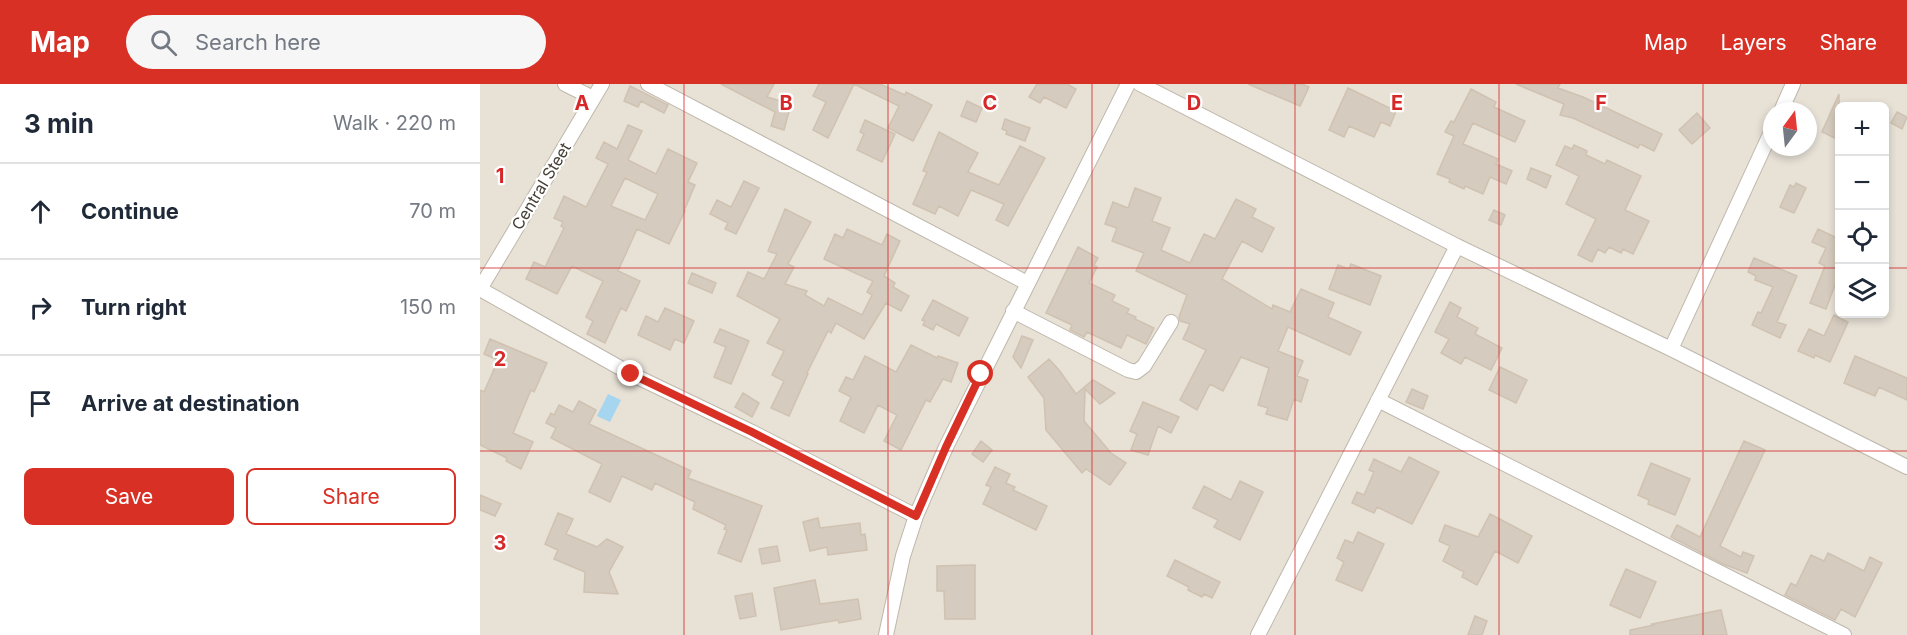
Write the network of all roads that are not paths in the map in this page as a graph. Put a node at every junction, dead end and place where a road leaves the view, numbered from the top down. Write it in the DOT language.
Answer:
graph roads {
  1 [pos="565,84"];
  2 [pos="602,84"];
  3 [pos="648,84"];
  4 [pos="1128,84"];
  5 [pos="1140,84"];
  6 [pos="1793,84"];
  7 [pos="593,98"];
  8 [pos="1785,102"];
  9 [pos="1763,150"];
  10 [pos="1457,246"];
  11 [pos="1027,283"];
  12 [pos="480,289"];
  13 [pos="1013,311"];
  14 [pos="1171,322"];
  15 [pos="1671,349"];
  16 [pos="1378,400"];
  17 [pos="1907,467"];
  18 [pos="916,516"];
  19 [pos="886,635"];
  20 [pos="1258,635"];
  21 [pos="1844,635"];
  1 -- 7 [label="street"];
  2 -- 7 [label="street, Central Steet"];
  3 -- 11 [label="street"];
  4 -- 11 [label="street"];
  5 -- 10 [label="street"];
  6 -- 8 [label="street"];
  7 -- 12 [label="street, Central Steet"];
  9 -- 15 [label="street"];
  10 -- 15 [label="street"];
  10 -- 16 [label="street"];
  11 -- 13 [label="street"];
  12 -- 18 [label="street"];
  13 -- 14 [label="street"];
  13 -- 18 [label="street"];
  15 -- 17 [label="street"];
  16 -- 20 [label="street"];
  16 -- 21 [label="street"];
  18 -- 19 [label="street"];
}
